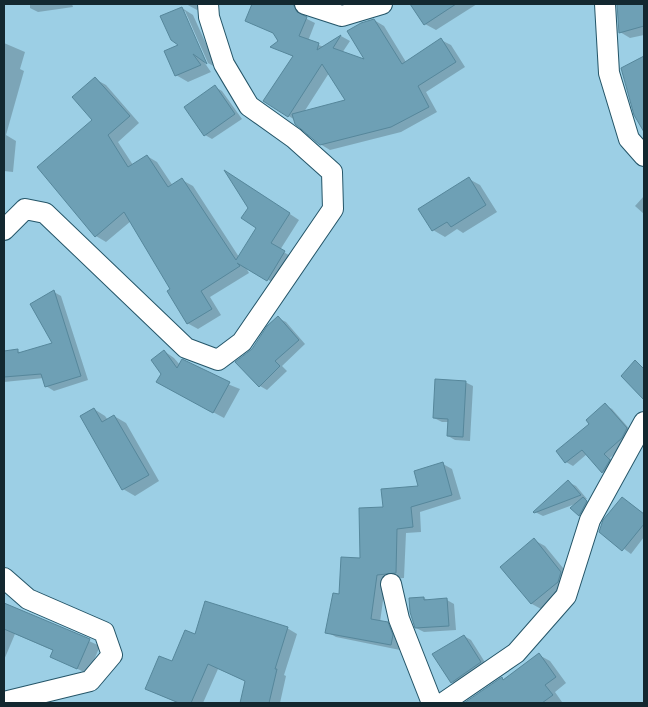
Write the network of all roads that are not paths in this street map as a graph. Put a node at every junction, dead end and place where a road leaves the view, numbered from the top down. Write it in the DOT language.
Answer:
graph roads {
  1 [pos="208,4"];
  2 [pos="305,4"];
  3 [pos="382,4"];
  4 [pos="605,4"];
  5 [pos="644,156"];
  6 [pos="4,230"];
  7 [pos="644,422"];
  8 [pos="4,578"];
  9 [pos="391,584"];
  10 [pos="4,702"];
  11 [pos="432,703"];
  12 [pos="443,703"];
  1 -- 6 [label="street"];
  2 -- 3 [label="street"];
  4 -- 5 [label="street"];
  7 -- 12 [label="street"];
  8 -- 10 [label="street"];
  9 -- 11 [label="street"];
}
